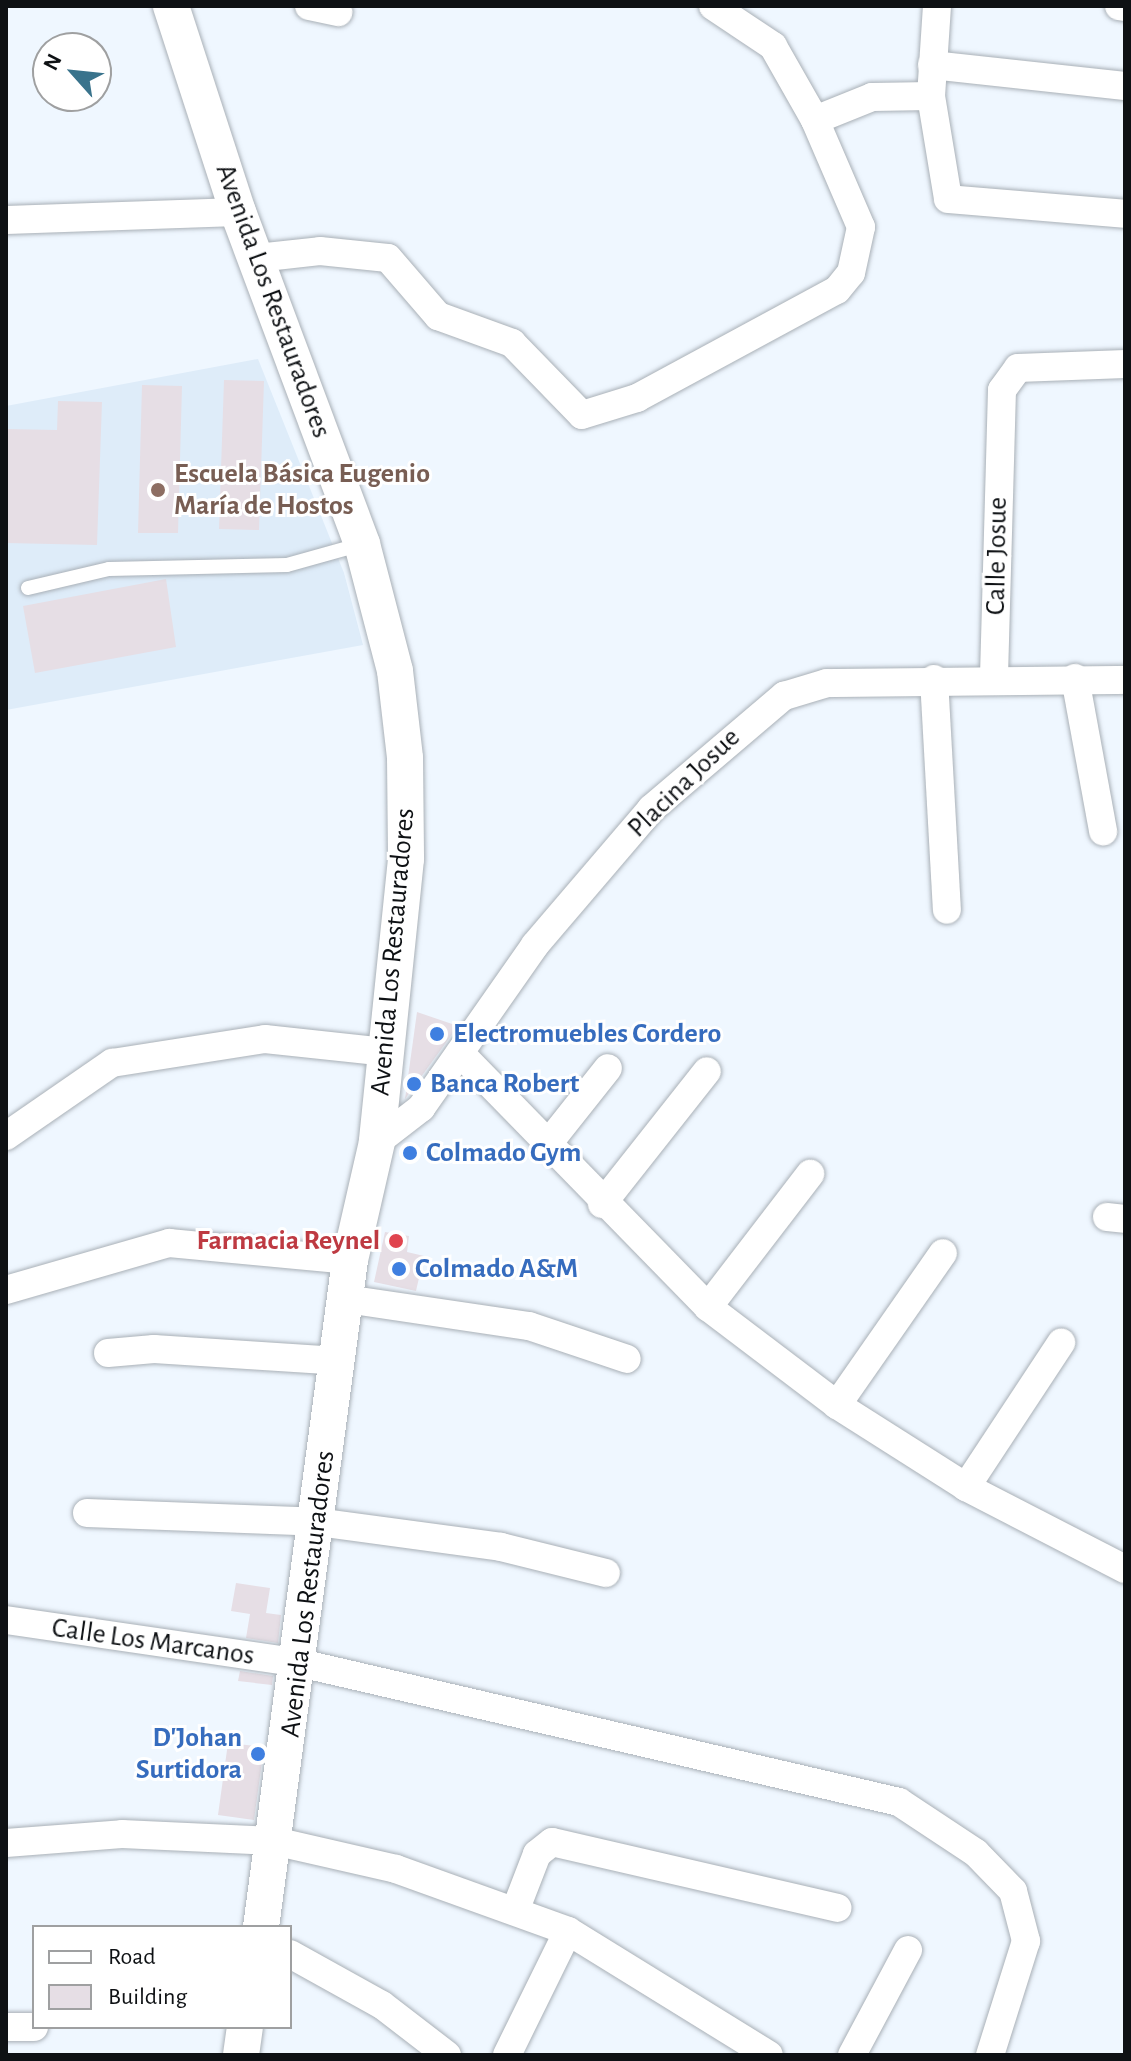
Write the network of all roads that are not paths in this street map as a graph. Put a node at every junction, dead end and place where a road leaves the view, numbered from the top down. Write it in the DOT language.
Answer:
graph roads {
  1 [pos="171,6"];
  2 [pos="309,6"];
  3 [pos="713,6"];
  4 [pos="937,6"];
  5 [pos="338,12"];
  6 [pos="932,65"];
  7 [pos="1125,86"];
  8 [pos="931,96"];
  9 [pos="815,120"];
  10 [pos="238,212"];
  11 [pos="1125,214"];
  12 [pos="6,220"];
  13 [pos="257,258"];
  14 [pos="1125,364"];
  15 [pos="362,544"];
  16 [pos="28,588"];
  17 [pos="994,676"];
  18 [pos="1075,678"];
  19 [pos="934,679"];
  20 [pos="1125,680"];
  21 [pos="1103,831"];
  22 [pos="947,910"];
  23 [pos="387,1052"];
  24 [pos="460,1053"];
  25 [pos="608,1068"];
  26 [pos="707,1071"];
  27 [pos="6,1136"];
  28 [pos="377,1142"];
  29 [pos="547,1145"];
  30 [pos="810,1174"];
  31 [pos="602,1204"];
  32 [pos="943,1253"];
  33 [pos="350,1260"];
  34 [pos="6,1290"];
  35 [pos="346,1299"];
  36 [pos="708,1307"];
  37 [pos="1061,1343"];
  38 [pos="108,1353"];
  39 [pos="627,1359"];
  40 [pos="338,1361"];
  41 [pos="837,1405"];
  42 [pos="966,1487"];
  43 [pos="87,1513"];
  44 [pos="317,1522"];
  45 [pos="1123,1564"];
  46 [pos="606,1573"];
  47 [pos="6,1620"];
  48 [pos="300,1663"];
  49 [pos="274,1841"];
  50 [pos="6,1843"];
  51 [pos="837,1908"];
  52 [pos="515,1911"];
  53 [pos="261,1925"];
  54 [pos="568,1931"];
  55 [pos="908,1950"];
  56 [pos="292,1955"];
  57 [pos="6,2027"];
  58 [pos="32,2027"];
  59 [pos="245,2029"];
  60 [pos="241,2055"];
  61 [pos="447,2055"];
  62 [pos="507,2055"];
  63 [pos="769,2055"];
  64 [pos="852,2055"];
  65 [pos="990,2055"];
  1 -- 10 [label="street, Avenida Los Restauradores"];
  2 -- 5 [label="street"];
  3 -- 9 [label="street"];
  4 -- 6 [label="street"];
  6 -- 7 [label="street"];
  6 -- 8 [label="street"];
  8 -- 9 [label="street"];
  8 -- 11 [label="street"];
  9 -- 13 [label="street"];
  10 -- 12 [label="street"];
  10 -- 13 [label="street, Avenida Los Restauradores"];
  13 -- 15 [label="street, Avenida Los Restauradores"];
  14 -- 17 [label="street, Calle Josue"];
  15 -- 16 [label="lane"];
  15 -- 23 [label="street, Avenida Los Restauradores"];
  17 -- 18 [label="street, Placina Josue"];
  17 -- 19 [label="street, Placina Josue"];
  18 -- 20 [label="street, Placina Josue"];
  18 -- 21 [label="street"];
  19 -- 22 [label="street"];
  19 -- 24 [label="street, Placina Josue"];
  23 -- 27 [label="street"];
  23 -- 28 [label="street, Avenida Los Restauradores"];
  24 -- 28 [label="street, Placina Josue"];
  24 -- 29 [label="street"];
  25 -- 29 [label="street"];
  26 -- 31 [label="street"];
  28 -- 33 [label="street, Avenida Los Restauradores"];
  29 -- 31 [label="street"];
  30 -- 36 [label="street"];
  31 -- 36 [label="street"];
  32 -- 41 [label="street"];
  33 -- 34 [label="street"];
  33 -- 35 [label="street, Avenida Los Restauradores"];
  35 -- 39 [label="street"];
  35 -- 40 [label="street, Avenida Los Restauradores"];
  36 -- 41 [label="street"];
  37 -- 42 [label="street"];
  38 -- 40 [label="street"];
  40 -- 44 [label="street, Avenida Los Restauradores"];
  41 -- 42 [label="street"];
  42 -- 45 [label="street"];
  43 -- 44 [label="street"];
  44 -- 46 [label="street"];
  44 -- 48 [label="street, Avenida Los Restauradores"];
  47 -- 48 [label="street, Calle Los Marcanos"];
  48 -- 49 [label="street, Avenida Los Restauradores"];
  48 -- 65 [label="street, Calle Los Marcanos"];
  49 -- 50 [label="street"];
  49 -- 52 [label="street"];
  49 -- 53 [label="street, Avenida Los Restauradores"];
  51 -- 52 [label="street"];
  52 -- 54 [label="street"];
  54 -- 62 [label="street"];
  54 -- 63 [label="street"];
  55 -- 64 [label="street"];
  56 -- 61 [label="street"];
  57 -- 58 [label="street"];
  59 -- 60 [label="street"];
}
